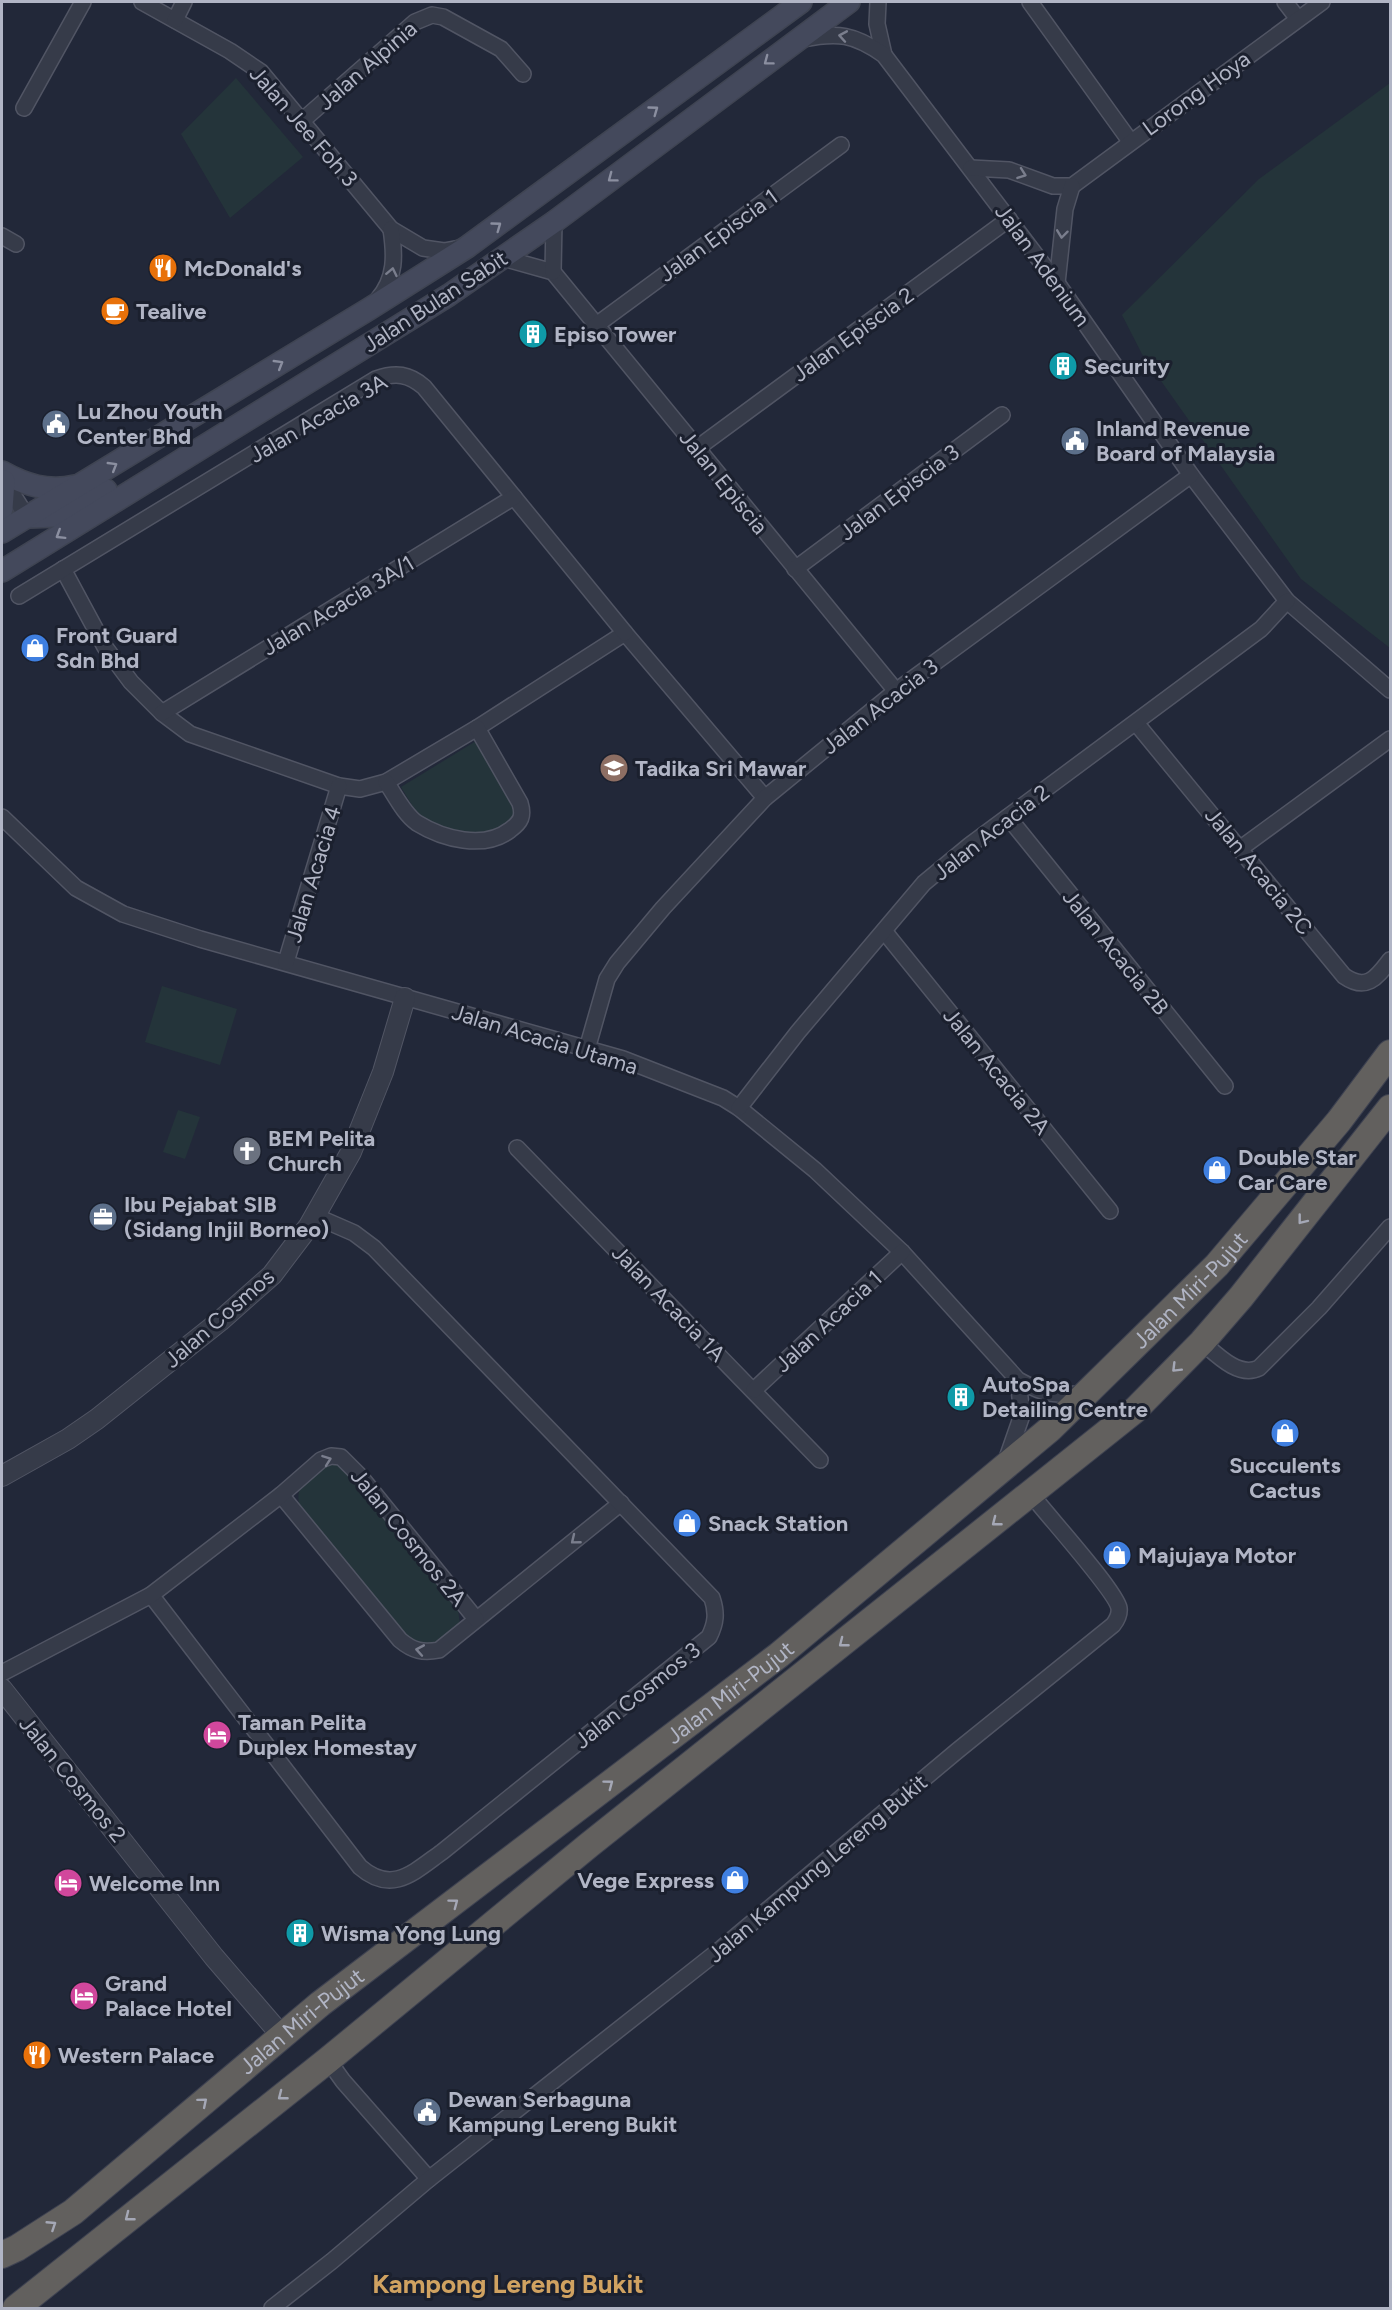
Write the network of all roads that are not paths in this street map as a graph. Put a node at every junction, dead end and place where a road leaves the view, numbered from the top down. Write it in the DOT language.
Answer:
graph roads {
  1 [pos="83,2"];
  2 [pos="142,2"];
  3 [pos="184,2"];
  4 [pos="801,2"];
  5 [pos="849,2"];
  6 [pos="878,2"];
  7 [pos="1030,2"];
  8 [pos="1285,2"];
  9 [pos="1322,2"];
  10 [pos="1298,19"];
  11 [pos="175,20"];
  12 [pos="797,40"];
  13 [pos="884,55"];
  14 [pos="524,74"];
  15 [pos="24,108"];
  16 [pos="303,120"];
  17 [pos="1130,141"];
  18 [pos="841,145"];
  19 [pos="971,168"];
  20 [pos="1072,186"];
  21 [pos="1009,219"];
  22 [pos="554,222"];
  23 [pos="391,229"];
  24 [pos="2,236"];
  25 [pos="16,244"];
  26 [pos="468,247"];
  27 [pos="503,258"];
  28 [pos="553,272"];
  29 [pos="1057,283"];
  30 [pos="449,295"];
  31 [pos="369,309"];
  32 [pos="595,326"];
  33 [pos="1002,415"];
  34 [pos="696,449"];
  35 [pos="1191,475"];
  36 [pos="2,477"];
  37 [pos="82,484"];
  38 [pos="514,498"];
  39 [pos="2,509"];
  40 [pos="27,518"];
  41 [pos="2,532"];
  42 [pos="63,569"];
  43 [pos="795,569"];
  44 [pos="2,571"];
  45 [pos="19,596"];
  46 [pos="1287,602"];
  47 [pos="625,633"];
  48 [pos="1390,690"];
  49 [pos="896,691"];
  50 [pos="162,713"];
  51 [pos="1137,723"];
  52 [pos="477,728"];
  53 [pos="1390,739"];
  54 [pos="386,782"];
  55 [pos="339,786"];
  56 [pos="765,798"];
  57 [pos="1008,817"];
  58 [pos="2,818"];
  59 [pos="1241,848"];
  60 [pos="884,931"];
  61 [pos="1390,960"];
  62 [pos="286,962"];
  63 [pos="405,998"];
  64 [pos="587,1049"];
  65 [pos="1390,1053"];
  66 [pos="1225,1086"];
  67 [pos="739,1108"];
  68 [pos="1390,1108"];
  69 [pos="517,1148"];
  70 [pos="1110,1211"];
  71 [pos="315,1216"];
  72 [pos="1390,1227"];
  73 [pos="902,1252"];
  74 [pos="1202,1342"];
  75 [pos="1018,1380"];
  76 [pos="754,1390"];
  77 [pos="1088,1394"];
  78 [pos="820,1460"];
  79 [pos="1004,1467"];
  80 [pos="2,1476"];
  81 [pos="1030,1494"];
  82 [pos="281,1495"];
  83 [pos="621,1503"];
  84 [pos="151,1595"];
  85 [pos="476,1619"];
  86 [pos="2,1673"];
  87 [pos="2,1689"];
  88 [pos="282,2036"];
  89 [pos="328,2060"];
  90 [pos="429,2179"];
  91 [pos="2,2255"];
  92 [pos="16,2308"];
  93 [pos="272,2308"];
  1 -- 15 [label="street"];
  2 -- 11 [label="street, Jalan Jee Foh 3"];
  3 -- 11 [label="street"];
  26 -- 4 [label="main road, Jalan Bulan Sabit, one-way"];
  5 -- 12 [label="main road, Jalan Bulan Sabit"];
  6 -- 13 [label="street, Jalan Adenium"];
  7 -- 17 [label="street"];
  8 -- 10 [label="street"];
  9 -- 10 [label="street, Lorong Hoya"];
  10 -- 17 [label="street, Lorong Hoya"];
  11 -- 16 [label="street, Jalan Jee Foh 3"];
  13 -- 12 [label="street, Jalan Adenium, one-way"];
  12 -- 22 [label="main road, Jalan Bulan Sabit, one-way"];
  13 -- 19 [label="street, Jalan Adenium"];
  14 -- 16 [label="street, Jalan Alpinia"];
  16 -- 23 [label="street, Jalan Jee Foh 3"];
  17 -- 20 [label="street, Lorong Hoya"];
  18 -- 32 [label="street, Jalan Episcia 1"];
  19 -- 20 [label="street, one-way"];
  19 -- 21 [label="street, Jalan Adenium"];
  20 -- 29 [label="street, one-way"];
  21 -- 29 [label="street, Jalan Adenium"];
  21 -- 34 [label="street, Jalan Episcia 2"];
  22 -- 27 [label="main road, Jalan Bulan Sabit"];
  22 -- 28 [label="street"];
  23 -- 26 [label="street, Jalan Jee Foh 3"];
  31 -- 23 [label="street, one-way"];
  24 -- 25 [label="street"];
  26 -- 31 [label="main road, Jalan Bulan Sabit"];
  27 -- 28 [label="street"];
  27 -- 30 [label="main road, Jalan Bulan Sabit"];
  28 -- 32 [label="street, Jalan Episcia"];
  29 -- 35 [label="street, Jalan Adenium"];
  30 -- 40 [label="main road"];
  30 -- 44 [label="main road, Jalan Bulan Sabit, one-way"];
  37 -- 31 [label="main road, Jalan Bulan Sabit, one-way"];
  32 -- 34 [label="street, Jalan Episcia"];
  33 -- 43 [label="street, Jalan Episcia 3"];
  34 -- 43 [label="street, Jalan Episcia"];
  35 -- 46 [label="street, Jalan Adenium"];
  35 -- 49 [label="street, Jalan Acacia 3"];
  36 -- 37 [label="main road"];
  36 -- 39 [label="main road"];
  36 -- 40 [label="street"];
  37 -- 40 [label="main road, Jalan Bulan Sabit"];
  38 -- 42 [label="street, Jalan Acacia 3A"];
  38 -- 47 [label="street, Jalan Acacia 3A"];
  38 -- 50 [label="street, Jalan Acacia 3A/1"];
  40 -- 41 [label="main road, Jalan Bulan Sabit"];
  42 -- 45 [label="street, Jalan Acacia 3A"];
  42 -- 50 [label="street"];
  43 -- 49 [label="street, Jalan Episcia"];
  46 -- 48 [label="street, Jalan Adenium"];
  46 -- 51 [label="street, Jalan Acacia 2"];
  47 -- 52 [label="street"];
  47 -- 56 [label="street, Jalan Acacia 3A"];
  49 -- 56 [label="street, Jalan Acacia 3"];
  50 -- 55 [label="street"];
  51 -- 57 [label="street, Jalan Acacia 2"];
  51 -- 59 [label="street, Jalan Acacia 2C"];
  52 -- 54 [label="street"];
  52 -- 54 [label="street"];
  53 -- 59 [label="street"];
  54 -- 55 [label="street"];
  55 -- 62 [label="street, Jalan Acacia 4"];
  56 -- 64 [label="street, Jalan Acacia 3"];
  57 -- 60 [label="street, Jalan Acacia 2"];
  57 -- 66 [label="street, Jalan Acacia 2B"];
  58 -- 62 [label="street, Jalan Acacia Utama"];
  59 -- 61 [label="street, Jalan Acacia 2C"];
  60 -- 67 [label="street, Jalan Acacia 2"];
  60 -- 70 [label="street, Jalan Acacia 2A"];
  62 -- 63 [label="street, Jalan Acacia Utama"];
  63 -- 64 [label="street, Jalan Acacia Utama"];
  63 -- 71 [label="street, Jalan Cosmos"];
  64 -- 67 [label="street, Jalan Acacia Utama"];
  65 -- 77 [label="highway, Jalan Miri-Pujut"];
  67 -- 73 [label="street, Jalan Acacia Utama"];
  68 -- 74 [label="highway, Jalan Miri-Pujut, one-way"];
  69 -- 76 [label="street, Jalan Acacia 1A"];
  71 -- 80 [label="street, Jalan Cosmos"];
  71 -- 83 [label="street, Jalan Cosmos 3"];
  72 -- 74 [label="street"];
  73 -- 75 [label="street, Jalan Acacia Utama"];
  73 -- 76 [label="street, Jalan Acacia 1"];
  74 -- 81 [label="highway, Jalan Miri-Pujut, one-way"];
  75 -- 77 [label="street, Jalan Acacia Utama"];
  75 -- 79 [label="street"];
  76 -- 78 [label="street, Jalan Acacia 1A"];
  77 -- 79 [label="highway, Jalan Miri-Pujut"];
  88 -- 79 [label="highway, Jalan Miri-Pujut, one-way"];
  81 -- 89 [label="highway, Jalan Miri-Pujut, one-way"];
  81 -- 90 [label="street, Jalan Kampung Lereng Bukit"];
  82 -- 84 [label="street, Jalan Cosmos 2A"];
  85 -- 82 [label="street, Jalan Cosmos 2A, one-way"];
  82 -- 85 [label="street, Jalan Cosmos 2A, one-way"];
  83 -- 84 [label="street, Jalan Cosmos 3"];
  83 -- 85 [label="street, Jalan Cosmos 2A, one-way"];
  84 -- 86 [label="street, Jalan Cosmos 2A"];
  87 -- 88 [label="street, Jalan Cosmos 2"];
  91 -- 88 [label="highway, Jalan Miri-Pujut, one-way"];
  89 -- 90 [label="street"];
  89 -- 92 [label="highway, Jalan Miri-Pujut, one-way"];
  90 -- 93 [label="street, Jalan Kampung Lereng Bukit"];
}
